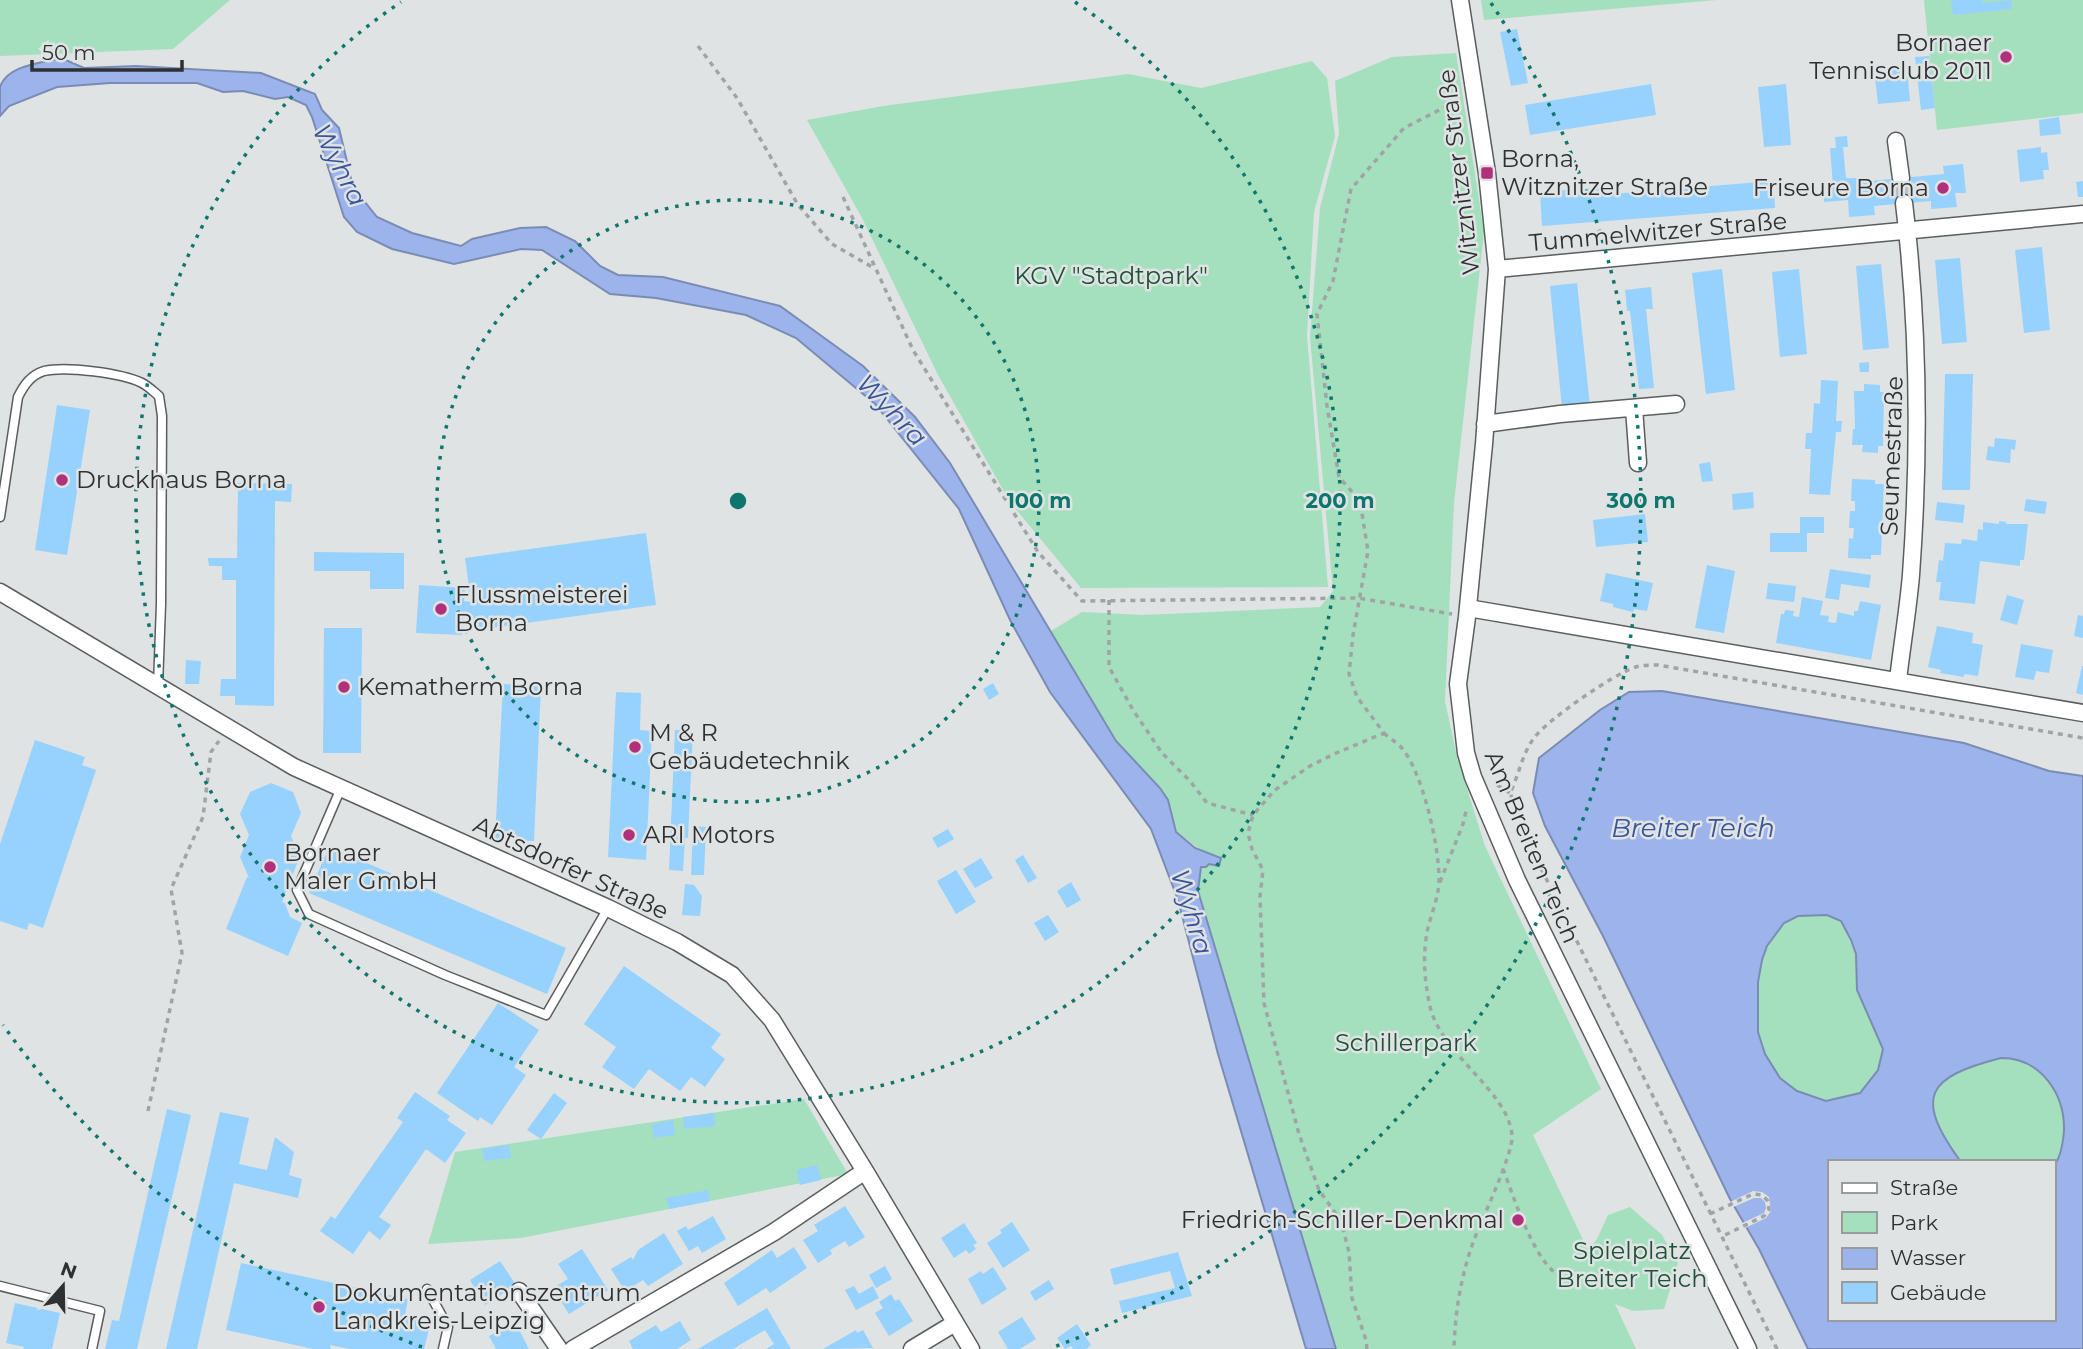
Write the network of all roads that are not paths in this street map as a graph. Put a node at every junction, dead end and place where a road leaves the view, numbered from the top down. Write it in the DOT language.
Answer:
graph roads {
  1 [pos="1460,0"];
  2 [pos="1896,141"];
  3 [pos="1901,178"];
  4 [pos="1904,203"];
  5 [pos="2083,214"];
  6 [pos="1908,232"];
  7 [pos="1497,269"];
  8 [pos="1676,404"];
  9 [pos="1633,408"];
  10 [pos="1485,424"];
  11 [pos="1638,463"];
  12 [pos="0,517"];
  13 [pos="0,592"];
  14 [pos="1468,612"];
  15 [pos="1898,680"];
  16 [pos="158,687"];
  17 [pos="2083,713"];
  18 [pos="341,788"];
  19 [pos="608,908"];
  20 [pos="866,1171"];
  21 [pos="0,1286"];
  22 [pos="427,1289"];
  23 [pos="519,1291"];
  24 [pos="955,1323"];
  25 [pos="92,1349"];
  26 [pos="443,1349"];
  27 [pos="559,1349"];
  28 [pos="573,1349"];
  29 [pos="912,1349"];
  30 [pos="971,1349"];
  31 [pos="1748,1349"];
  1 -- 7 [label="street, Witznitzer Straße"];
  2 -- 3 [label="street"];
  4 -- 6 [label="street"];
  5 -- 6 [label="street, Tummelwitzer Straße"];
  6 -- 7 [label="street, Tummelwitzer Straße"];
  6 -- 15 [label="street, Seumestraße"];
  7 -- 10 [label="street, Witznitzer Straße"];
  8 -- 9 [label="street"];
  9 -- 10 [label="street"];
  9 -- 11 [label="street"];
  10 -- 14 [label="street, Witznitzer Straße"];
  12 -- 16 [label="lane"];
  13 -- 16 [label="street, Abtsdorfer Straße"];
  14 -- 15 [label="street"];
  14 -- 31 [label="street, Am Breiten Teich"];
  15 -- 17 [label="street"];
  16 -- 18 [label="street, Abtsdorfer Straße"];
  18 -- 19 [label="street, Abtsdorfer Straße"];
  18 -- 19 [label="lane"];
  19 -- 20 [label="street, Abtsdorfer Straße"];
  20 -- 24 [label="street, Abtsdorfer Straße"];
  20 -- 28 [label="street"];
  21 -- 25 [label="lane"];
  22 -- 26 [label="lane"];
  23 -- 27 [label="street"];
  24 -- 29 [label="street"];
  24 -- 30 [label="street, Abtsdorfer Straße"];
}
